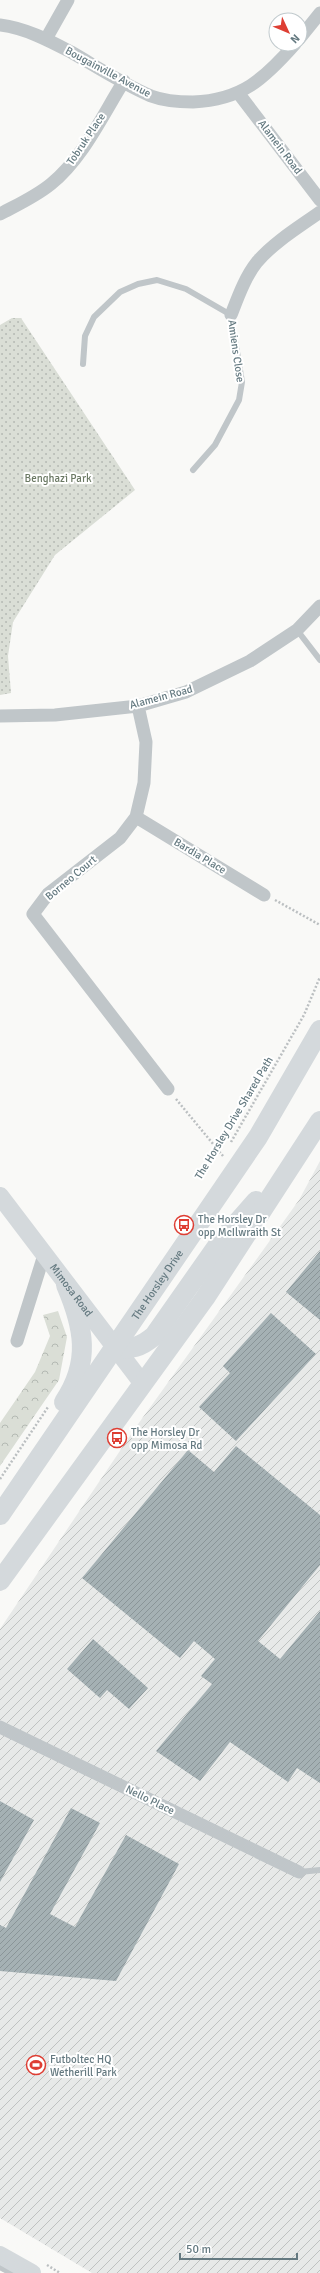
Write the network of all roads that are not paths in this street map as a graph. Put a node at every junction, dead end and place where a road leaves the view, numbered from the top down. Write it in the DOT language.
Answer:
graph roads {
  1 [pos="68,0"];
  2 [pos="320,13"];
  3 [pos="0,25"];
  4 [pos="308,28"];
  5 [pos="46,39"];
  6 [pos="288,52"];
  7 [pos="124,81"];
  8 [pos="240,94"];
  9 [pos="320,200"];
  10 [pos="320,212"];
  11 [pos="0,214"];
  12 [pos="230,315"];
  13 [pos="84,364"];
  14 [pos="193,470"];
  15 [pos="320,606"];
  16 [pos="297,630"];
  17 [pos="320,660"];
  18 [pos="138,706"];
  19 [pos="0,716"];
  20 [pos="136,817"];
  21 [pos="264,895"];
  22 [pos="320,1030"];
  23 [pos="168,1089"];
  24 [pos="320,1121"];
  25 [pos="314,1143"];
  26 [pos="0,1196"];
  27 [pos="44,1255"];
  28 [pos="66,1285"];
  29 [pos="17,1340"];
  30 [pos="114,1348"];
  31 [pos="143,1384"];
  32 [pos="0,1515"];
  33 [pos="0,1581"];
  34 [pos="0,1727"];
  35 [pos="320,1870"];
  36 [pos="299,1872"];
  37 [pos="0,2255"];
  38 [pos="0,2267"];
  39 [pos="11,2273"];
  40 [pos="32,2273"];
  1 -- 5 [label="street"];
  2 -- 4 [label="street"];
  3 -- 5 [label="street, Bougainville Avenue"];
  5 -- 7 [label="street, Bougainville Avenue"];
  6 -- 8 [label="street, Bougainville Avenue"];
  7 -- 8 [label="street, Bougainville Avenue"];
  7 -- 11 [label="street, Tobruk Place"];
  8 -- 9 [label="street, Alamein Road"];
  10 -- 12 [label="street, Amiens Close"];
  12 -- 13 [label="lane, Amiens Close"];
  12 -- 14 [label="lane, Amiens Close"];
  15 -- 16 [label="street, Alamein Road"];
  16 -- 17 [label="lane"];
  16 -- 18 [label="street, Alamein Road"];
  18 -- 19 [label="street, Alamein Road"];
  18 -- 20 [label="street, Borneo Court"];
  20 -- 21 [label="street, Bardia Place"];
  20 -- 23 [label="street, Borneo Court"];
  22 -- 30 [label="main road, The Horsley Drive"];
  24 -- 25 [label="main road"];
  25 -- 30 [label="main road"];
  25 -- 31 [label="main road"];
  26 -- 27 [label="main road, Mimosa Road"];
  27 -- 28 [label="main road, Mimosa Road"];
  27 -- 29 [label="street"];
  28 -- 30 [label="main road, Mimosa Road"];
  28 -- 32 [label="main road"];
  30 -- 31 [label="main road, Mimosa Road"];
  30 -- 32 [label="main road, The Horsley Drive"];
  31 -- 33 [label="main road"];
  34 -- 36 [label="street, Nello Place"];
  35 -- 36 [label="lane"];
  37 -- 40 [label="main road"];
  38 -- 39 [label="lane"];
}
